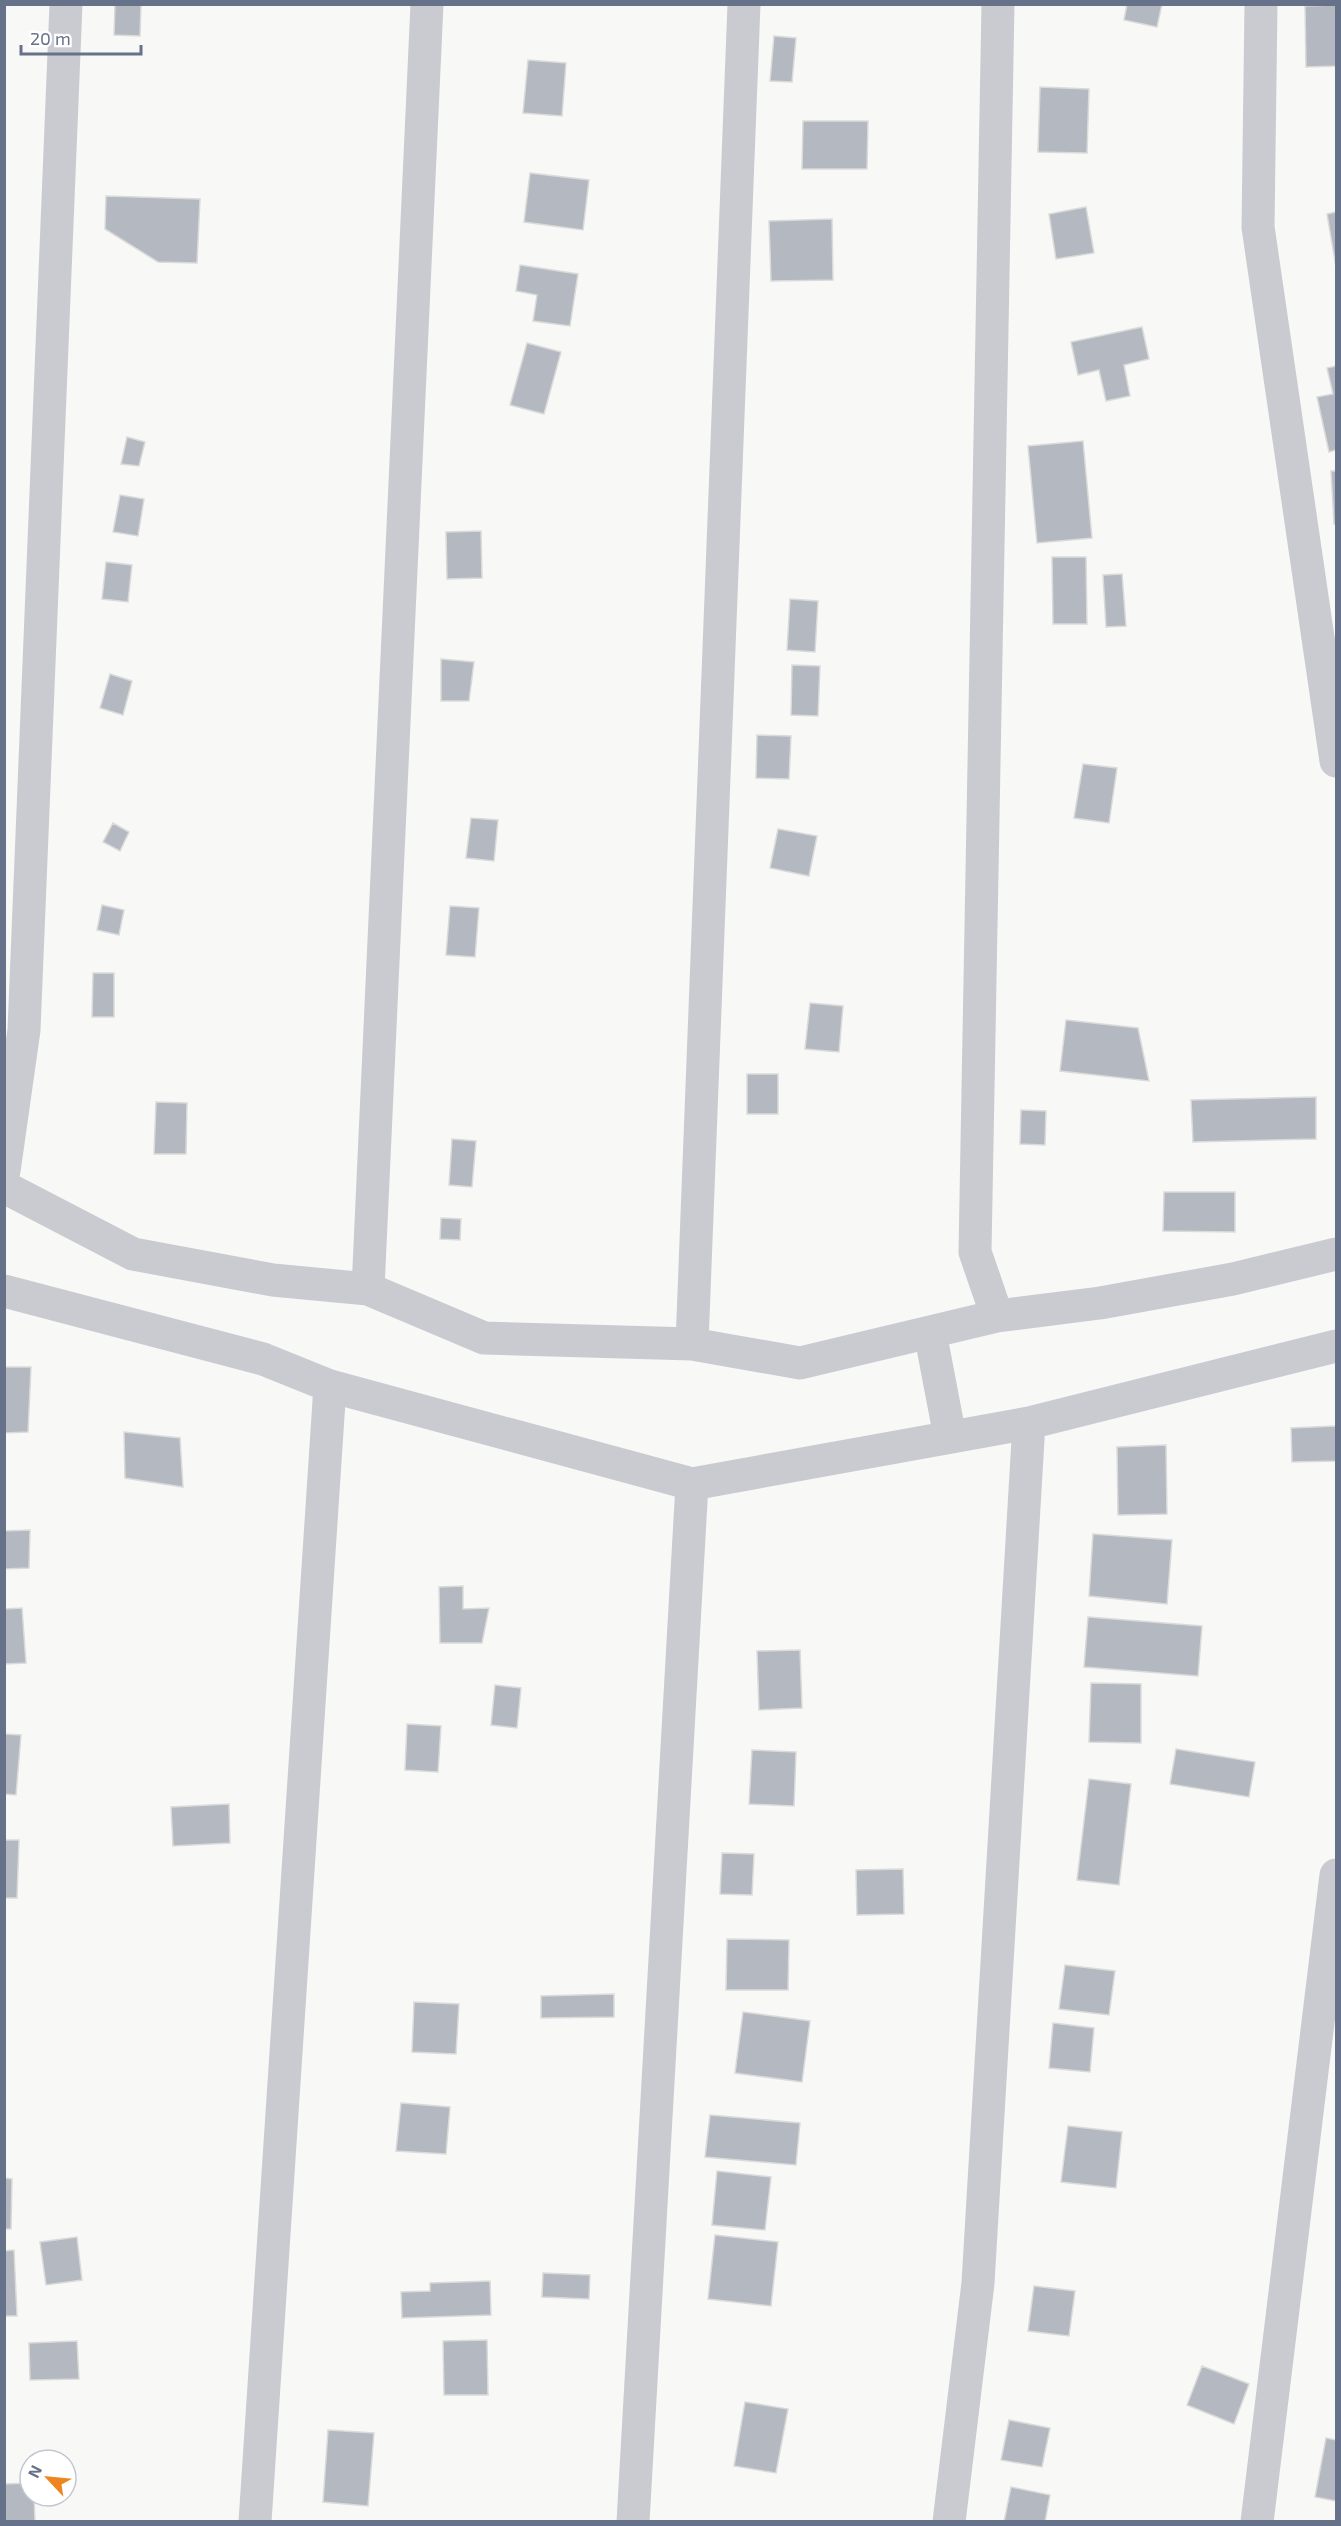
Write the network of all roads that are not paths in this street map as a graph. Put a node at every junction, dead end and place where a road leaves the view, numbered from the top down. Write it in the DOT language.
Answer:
graph roads {
  1 [pos="66,4"];
  2 [pos="427,4"];
  3 [pos="744,4"];
  4 [pos="998,4"];
  5 [pos="1261,4"];
  6 [pos="1336,761"];
  7 [pos="4,1171"];
  8 [pos="4,1187"];
  9 [pos="1336,1254"];
  10 [pos="368,1289"];
  11 [pos="4,1291"];
  12 [pos="997,1316"];
  13 [pos="930,1332"];
  14 [pos="692,1344"];
  15 [pos="1336,1346"];
  16 [pos="330,1386"];
  17 [pos="1029,1423"];
  18 [pos="950,1437"];
  19 [pos="692,1484"];
  20 [pos="1336,1875"];
  21 [pos="255,2522"];
  22 [pos="633,2522"];
  23 [pos="949,2522"];
  24 [pos="1257,2522"];
  1 -- 7 [label="street"];
  2 -- 10 [label="street"];
  3 -- 14 [label="street"];
  4 -- 12 [label="street"];
  5 -- 6 [label="street"];
  8 -- 10 [label="street"];
  9 -- 12 [label="street"];
  10 -- 14 [label="street"];
  11 -- 16 [label="street"];
  12 -- 13 [label="street"];
  13 -- 14 [label="street"];
  13 -- 18 [label="street"];
  15 -- 17 [label="street"];
  16 -- 19 [label="street"];
  16 -- 21 [label="street"];
  17 -- 18 [label="street"];
  17 -- 23 [label="street"];
  18 -- 19 [label="street"];
  19 -- 22 [label="street"];
  20 -- 24 [label="street"];
}
